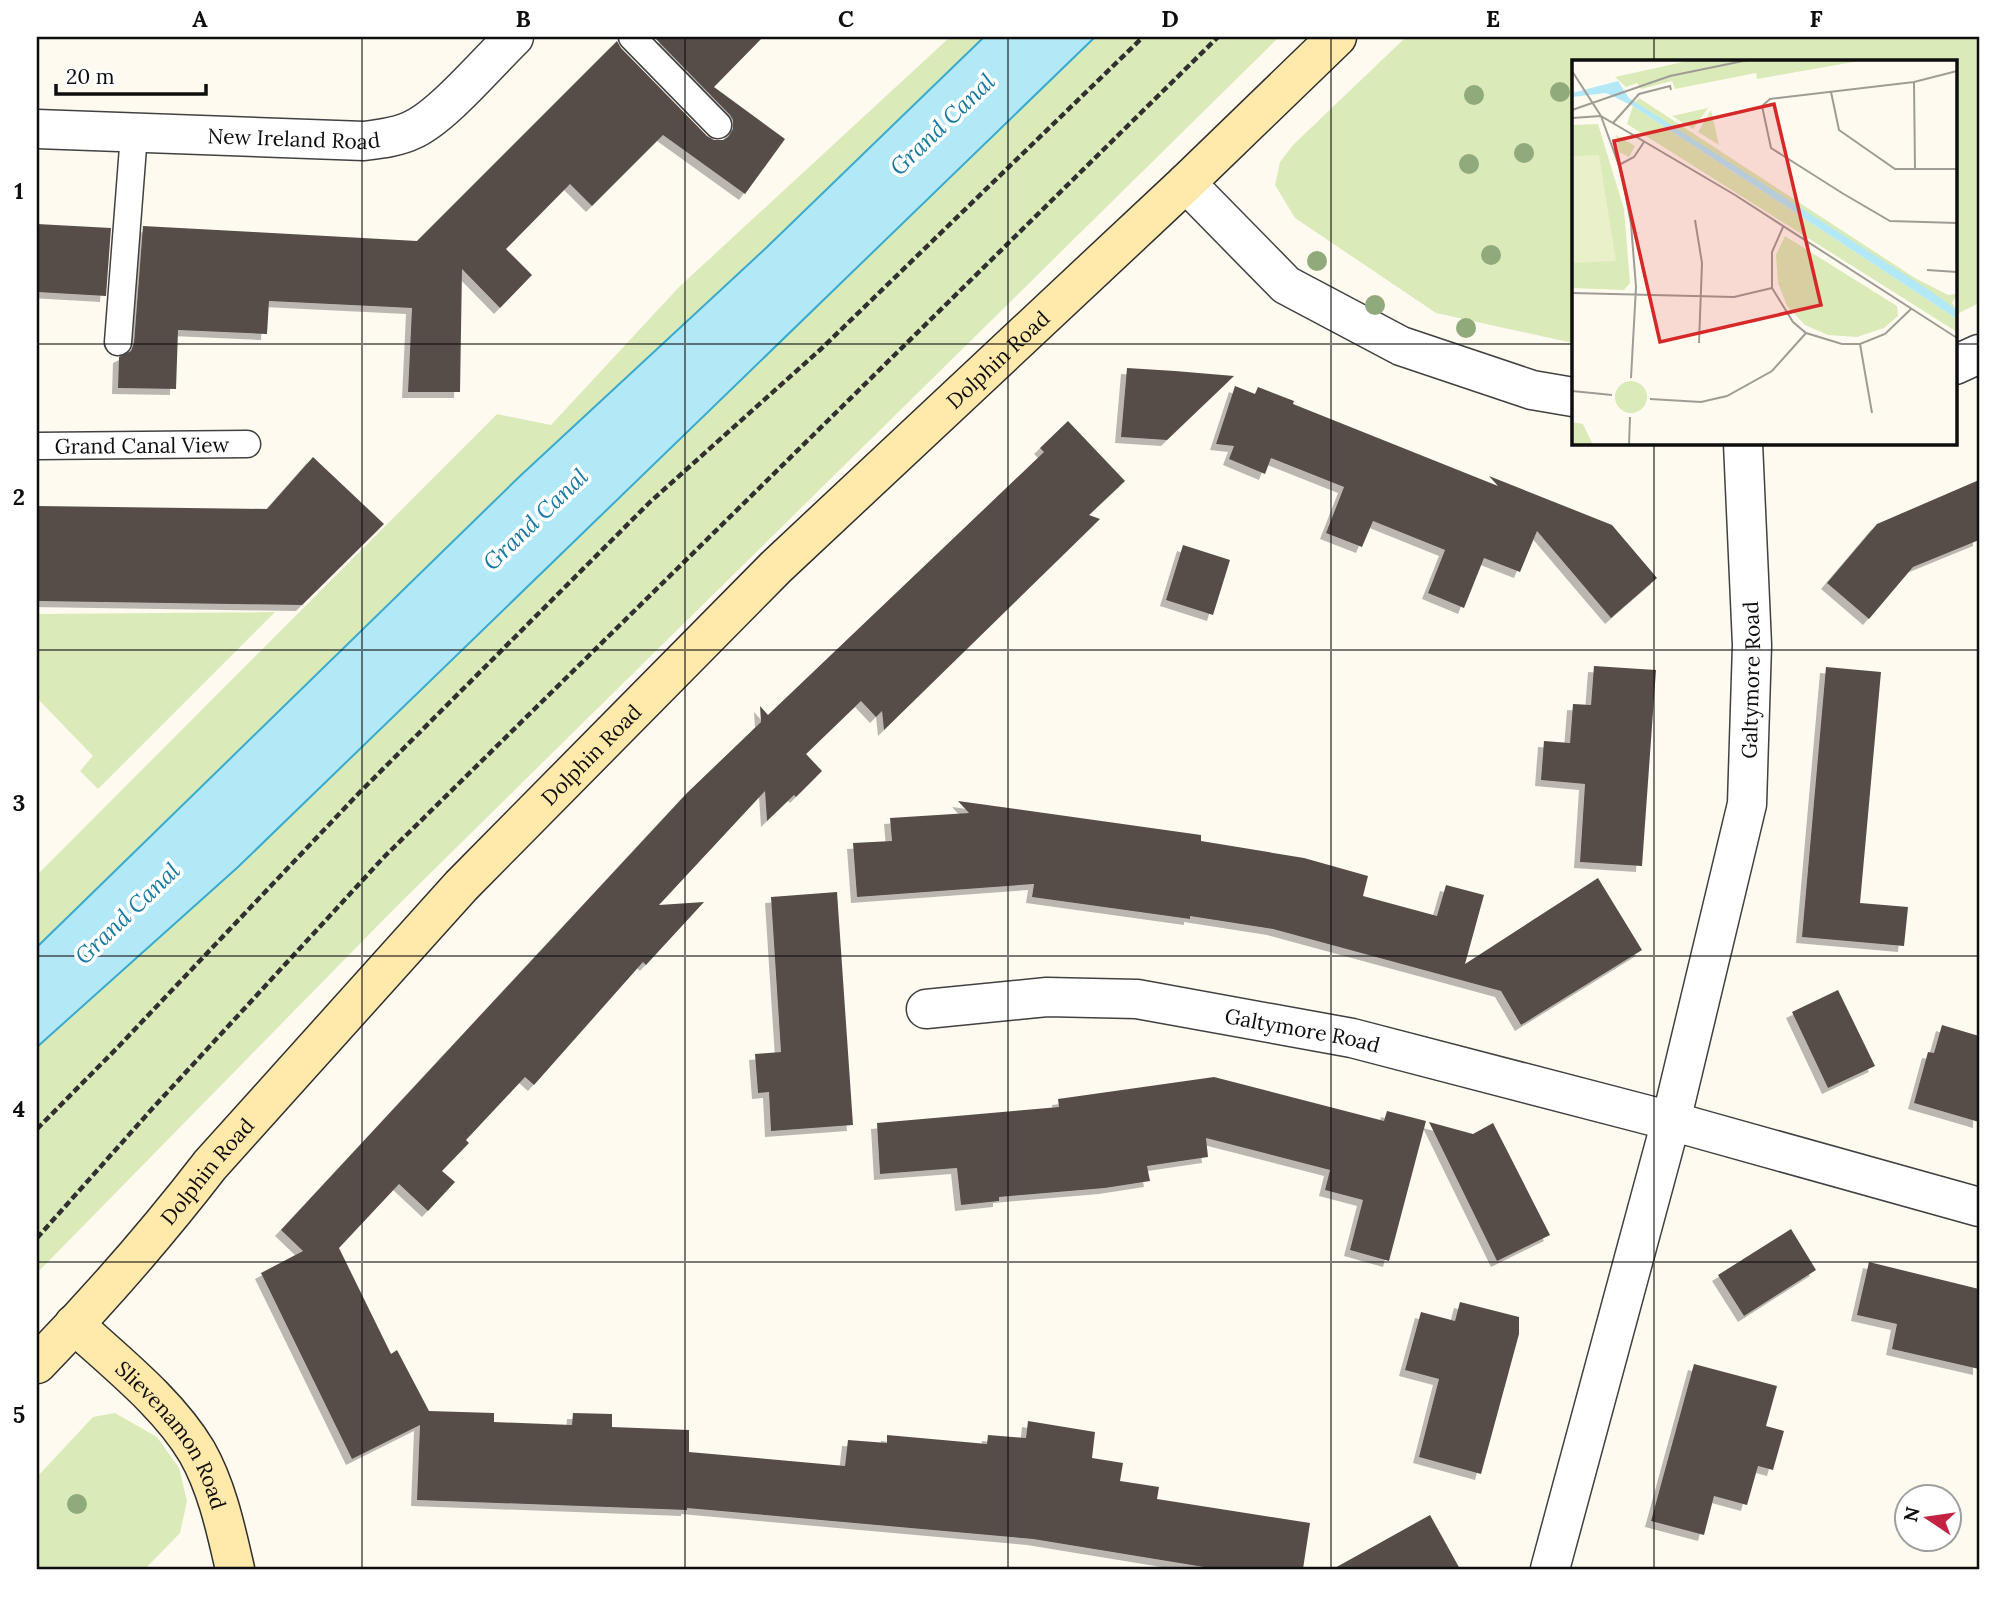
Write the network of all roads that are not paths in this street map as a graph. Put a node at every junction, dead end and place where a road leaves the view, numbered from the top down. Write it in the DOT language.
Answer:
graph roads {
  1 [pos="514,37"];
  2 [pos="632,37"];
  3 [pos="1337,37"];
  4 [pos="718,125"];
  5 [pos="37,130"];
  6 [pos="134,134"];
  7 [pos="1186,183"];
  8 [pos="118,342"];
  9 [pos="1979,354"];
  10 [pos="1956,365"];
  11 [pos="1572,397"];
  12 [pos="247,444"];
  13 [pos="1743,444"];
  14 [pos="37,446"];
  15 [pos="926,1009"];
  16 [pos="1671,1121"];
  17 [pos="1979,1207"];
  18 [pos="74,1324"];
  19 [pos="37,1364"];
  20 [pos="235,1569"];
  21 [pos="1550,1569"];
  1 -- 6 [label="street, New Ireland Road"];
  2 -- 4 [label="lane"];
  3 -- 7 [label="main road, Dolphin Road"];
  5 -- 6 [label="street, New Ireland Road"];
  6 -- 8 [label="lane"];
  7 -- 11 [label="street"];
  7 -- 18 [label="main road, Dolphin Road"];
  9 -- 10 [label="street"];
  12 -- 14 [label="lane, Grand Canal View"];
  13 -- 16 [label="street, Galtymore Road"];
  15 -- 16 [label="street, Galtymore Road"];
  16 -- 17 [label="street, Galtymore Road"];
  16 -- 21 [label="street, Galtymore Road"];
  18 -- 19 [label="main road, Dolphin Road"];
  18 -- 20 [label="main road, Slievenamon Road"];
}
